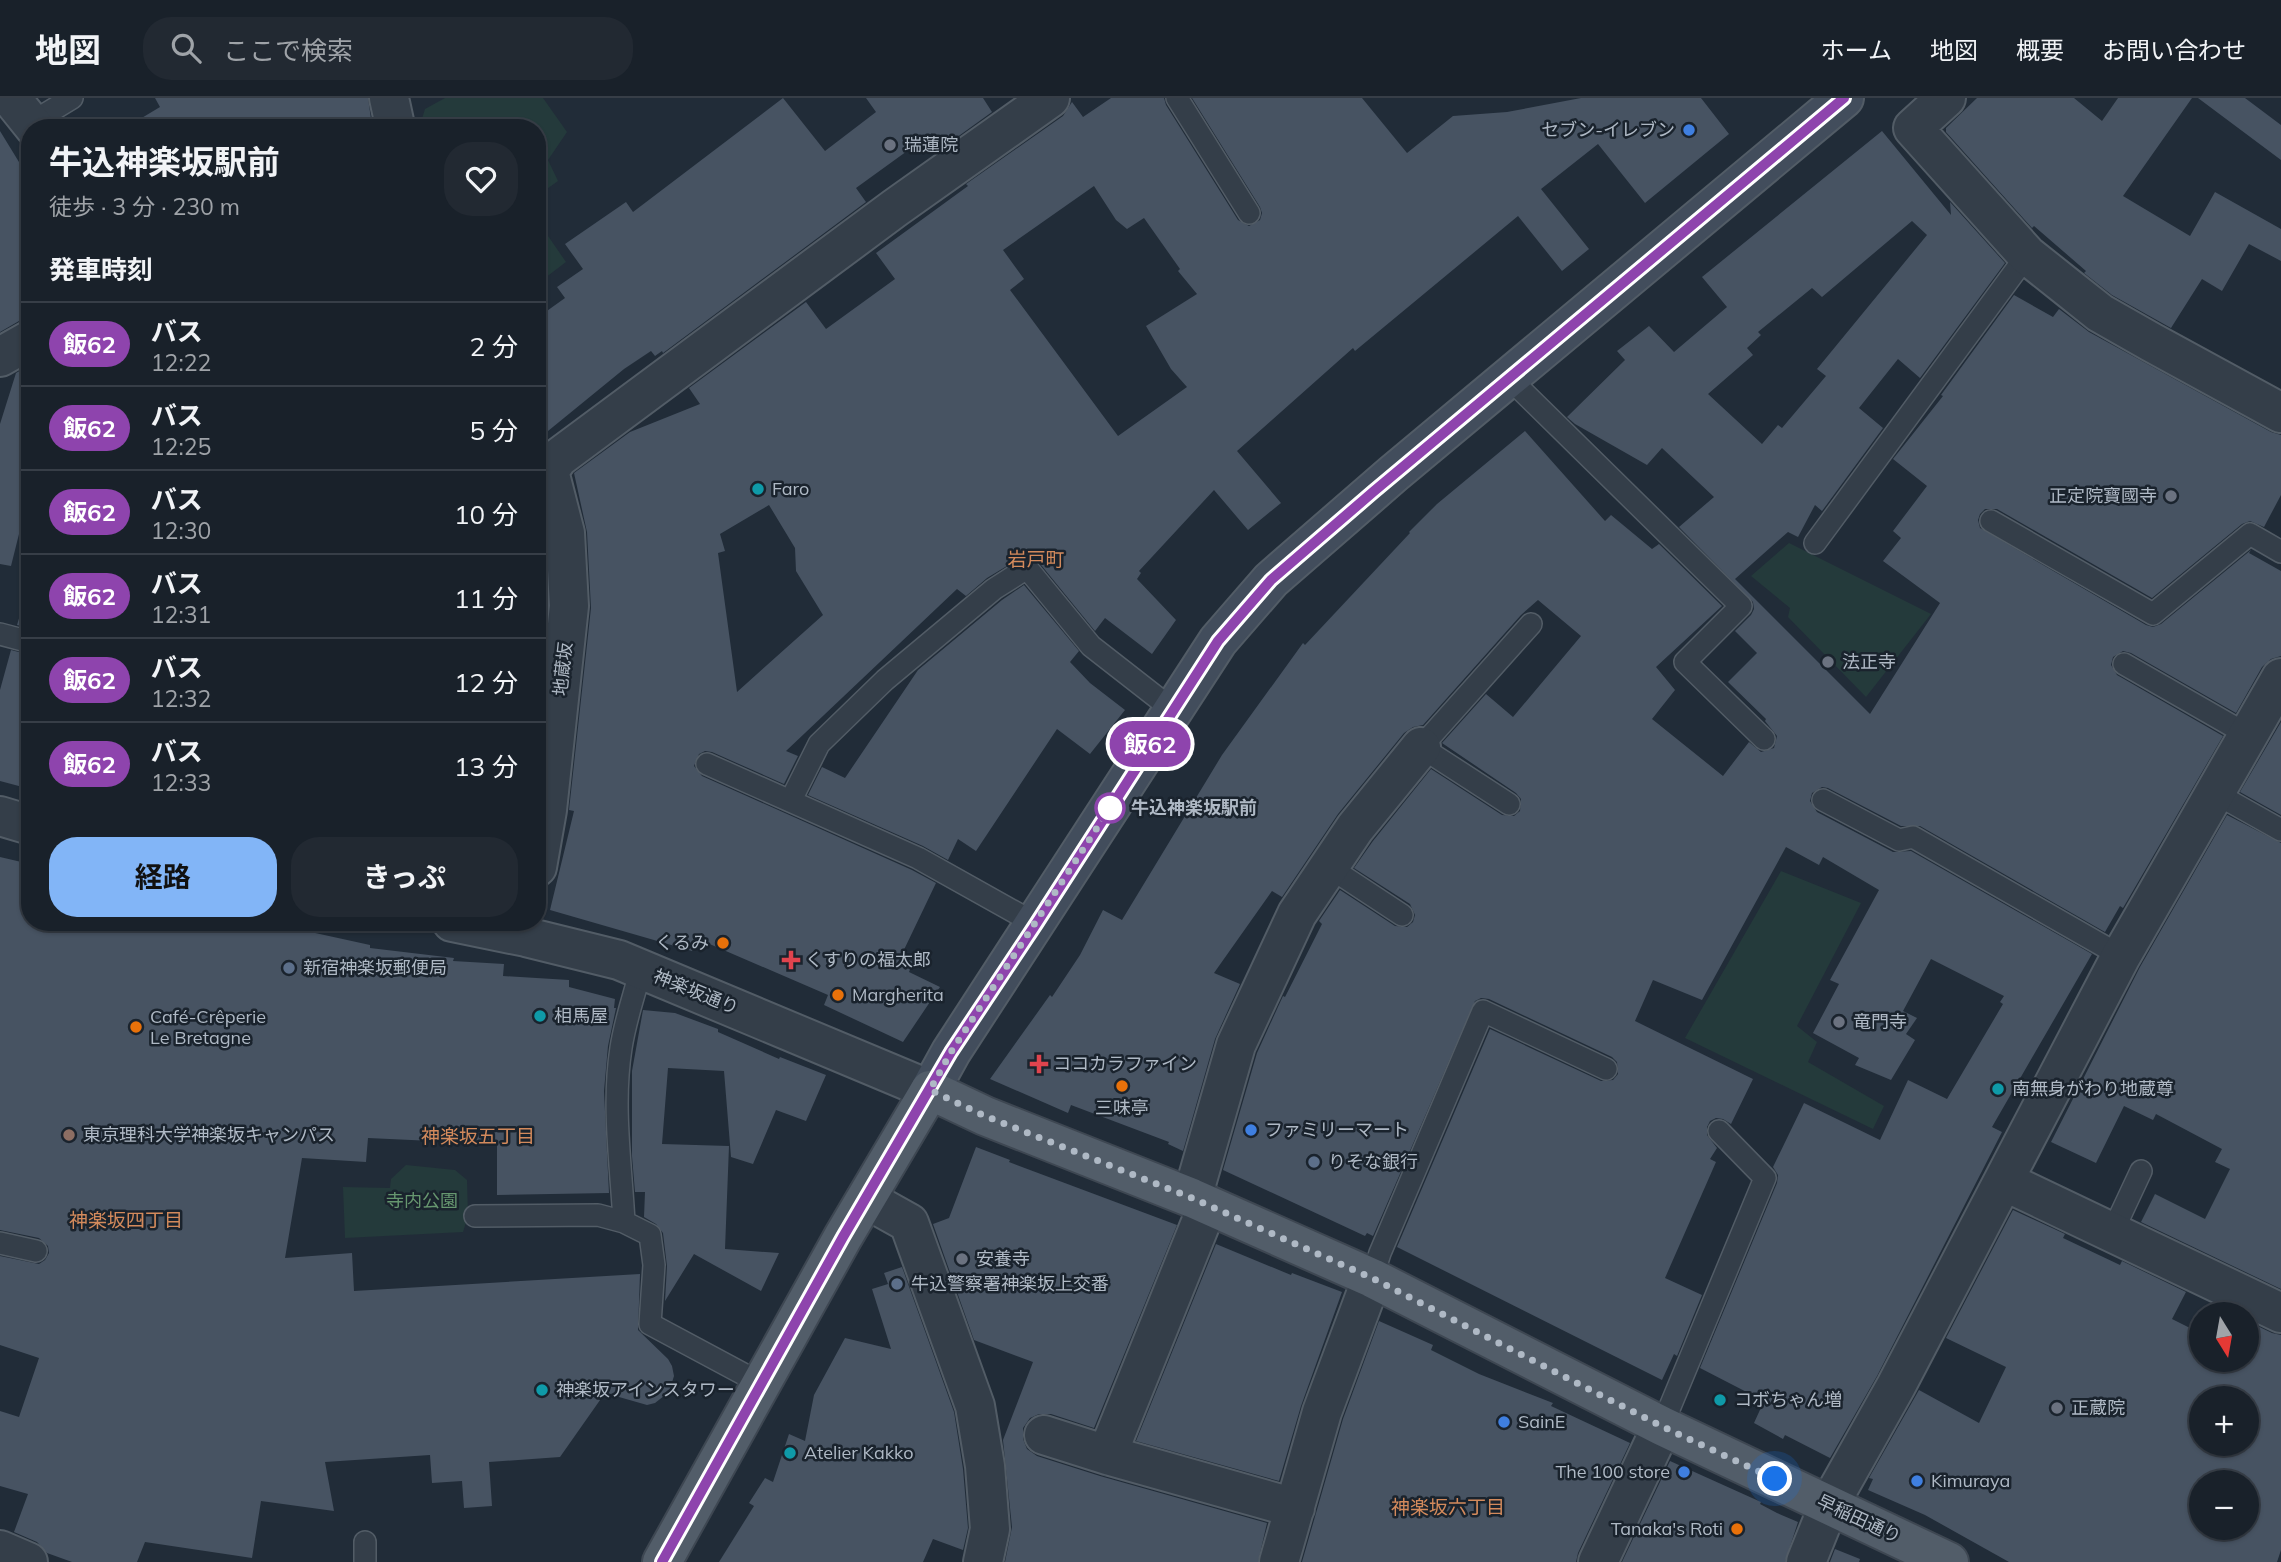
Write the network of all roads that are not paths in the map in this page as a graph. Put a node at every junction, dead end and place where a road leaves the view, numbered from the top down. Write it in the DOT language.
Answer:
graph roads {
  1 [pos="72,98"];
  2 [pos="389,98"];
  3 [pos="1050,98"];
  4 [pos="1177,98"];
  5 [pos="1844,98"];
  6 [pos="1946,98"];
  7 [pos="26,116"];
  8 [pos="394,119"];
  9 [pos="1249,213"];
  10 [pos="2026,255"];
  11 [pos="1509,378"];
  12 [pos="2281,413"];
  13 [pos="547,488"];
  14 [pos="1991,521"];
  15 [pos="1815,542"];
  16 [pos="2281,552"];
  17 [pos="1531,624"];
  18 [pos="0,634"];
  19 [pos="21,640"];
  20 [pos="2124,664"];
  21 [pos="2281,678"];
  22 [pos="1172,710"];
  23 [pos="2248,735"];
  24 [pos="1764,738"];
  25 [pos="1421,747"];
  26 [pos="707,764"];
  27 [pos="2215,793"];
  28 [pos="791,800"];
  29 [pos="1823,800"];
  30 [pos="1509,804"];
  31 [pos="0,816"];
  32 [pos="546,816"];
  33 [pos="21,822"];
  34 [pos="2281,830"];
  35 [pos="1329,867"];
  36 [pos="1402,915"];
  37 [pos="1036,924"];
  38 [pos="530,931"];
  39 [pos="2121,956"];
  40 [pos="641,969"];
  41 [pos="1606,1069"];
  42 [pos="930,1090"];
  43 [pos="1719,1131"];
  44 [pos="2141,1171"];
  45 [pos="2004,1181"];
  46 [pos="866,1199"];
  47 [pos="1200,1202"];
  48 [pos="475,1216"];
  49 [pos="624,1222"];
  50 [pos="2112,1233"];
  51 [pos="0,1242"];
  52 [pos="36,1251"];
  53 [pos="1372,1278"];
  54 [pos="2281,1313"];
  55 [pos="762,1384"];
  56 [pos="1661,1426"];
  57 [pos="1044,1435"];
  58 [pos="1107,1455"];
  59 [pos="1829,1505"];
  60 [pos="1295,1508"];
  61 [pos="0,1550"];
  62 [pos="28,1562"];
  63 [pos="662,1562"];
  64 [pos="983,1562"];
  65 [pos="1279,1562"];
  66 [pos="1598,1562"];
  67 [pos="1806,1562"];
  68 [pos="1949,1562"];
  1 -- 7 [label="lane"];
  2 -- 8 [label="street"];
  3 -- 13 [label="street"];
  4 -- 9 [label="lane"];
  5 -- 11 [label="main road"];
  6 -- 10 [label="street"];
  10 -- 12 [label="street"];
  10 -- 15 [label="lane"];
  11 -- 22 [label="main road"];
  11 -- 24 [label="lane"];
  13 -- 32 [label="street, 地蔵坂"];
  14 -- 16 [label="lane"];
  17 -- 25 [label="lane"];
  18 -- 19 [label="lane"];
  20 -- 23 [label="lane"];
  21 -- 23 [label="street"];
  22 -- 28 [label="lane"];
  22 -- 37 [label="main road"];
  23 -- 27 [label="street"];
  25 -- 30 [label="lane"];
  25 -- 35 [label="street"];
  26 -- 28 [label="lane"];
  27 -- 34 [label="lane"];
  27 -- 39 [label="street"];
  28 -- 37 [label="lane"];
  29 -- 39 [label="lane"];
  31 -- 33 [label="street"];
  35 -- 36 [label="lane"];
  35 -- 47 [label="street"];
  37 -- 42 [label="main road"];
  38 -- 40 [label="street, 神楽坂通り"];
  39 -- 45 [label="street"];
  40 -- 42 [label="street, 神楽坂通り"];
  40 -- 49 [label="lane"];
  41 -- 53 [label="lane"];
  42 -- 46 [label="main road"];
  42 -- 47 [label="main road, 早稲田通り"];
  43 -- 56 [label="lane"];
  44 -- 50 [label="lane"];
  45 -- 50 [label="street"];
  45 -- 59 [label="street"];
  46 -- 55 [label="main road"];
  46 -- 64 [label="street"];
  47 -- 53 [label="main road, 早稲田通り"];
  47 -- 58 [label="street"];
  48 -- 49 [label="lane"];
  49 -- 55 [label="lane"];
  50 -- 54 [label="street"];
  51 -- 52 [label="lane"];
  53 -- 56 [label="main road, 早稲田通り"];
  53 -- 60 [label="street"];
  55 -- 63 [label="main road"];
  56 -- 59 [label="main road, 早稲田通り"];
  56 -- 66 [label="street"];
  57 -- 58 [label="street"];
  58 -- 60 [label="street"];
  59 -- 67 [label="street"];
  59 -- 68 [label="main road, 早稲田通り"];
  60 -- 65 [label="street"];
  61 -- 62 [label="street"];
}
